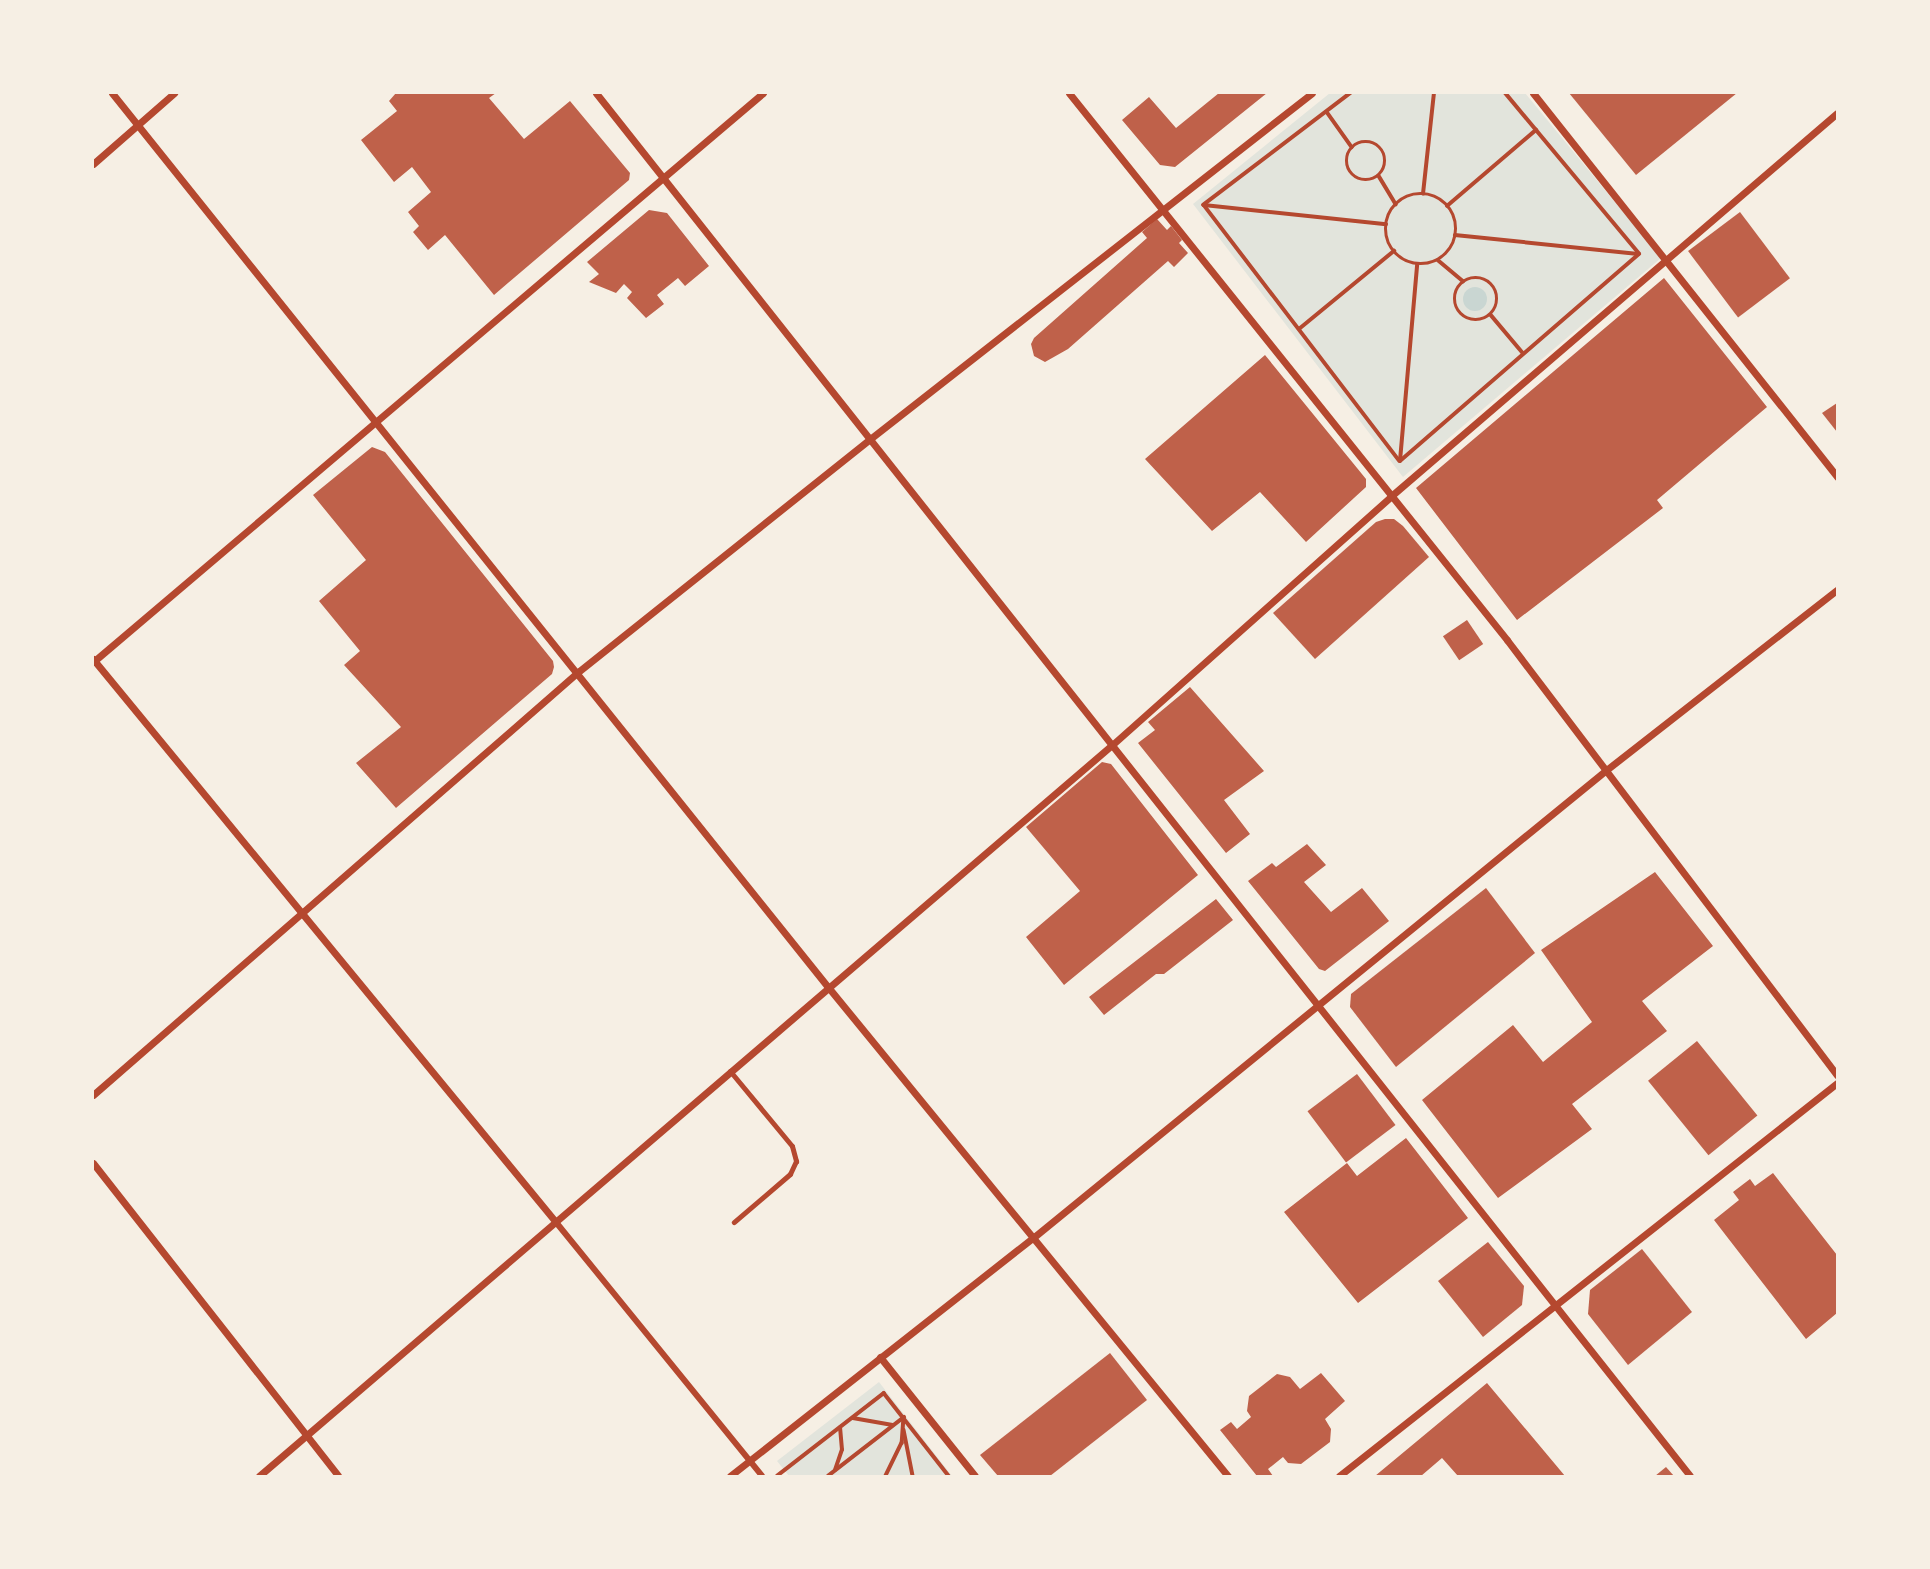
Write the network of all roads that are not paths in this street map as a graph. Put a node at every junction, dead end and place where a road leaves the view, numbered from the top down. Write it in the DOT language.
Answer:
graph roads {
  1 [pos="112,93"];
  2 [pos="174,93"];
  3 [pos="596,93"];
  4 [pos="763,93"];
  5 [pos="1069,93"];
  6 [pos="1312,93"];
  7 [pos="1533,93"];
  8 [pos="1837,113"];
  9 [pos="137,124"];
  10 [pos="93,164"];
  11 [pos="662,178"];
  12 [pos="1163,210"];
  13 [pos="1667,260"];
  14 [pos="374,423"];
  15 [pos="870,439"];
  16 [pos="1837,477"];
  17 [pos="1390,497"];
  18 [pos="1837,590"];
  19 [pos="93,660"];
  20 [pos="578,673"];
  21 [pos="1112,745"];
  22 [pos="1605,771"];
  23 [pos="302,911"];
  24 [pos="828,987"];
  25 [pos="1317,1008"];
  26 [pos="730,1070"];
  27 [pos="1837,1075"];
  28 [pos="1837,1083"];
  29 [pos="93,1095"];
  30 [pos="93,1163"];
  31 [pos="555,1221"];
  32 [pos="734,1222"];
  33 [pos="1034,1237"];
  34 [pos="1556,1308"];
  35 [pos="880,1357"];
  36 [pos="306,1435"];
  37 [pos="749,1460"];
  38 [pos="258,1476"];
  39 [pos="338,1476"];
  40 [pos="730,1476"];
  41 [pos="762,1476"];
  42 [pos="975,1476"];
  43 [pos="1228,1476"];
  44 [pos="1339,1476"];
  45 [pos="1690,1476"];
  1 -- 9 [label="street"];
  2 -- 9 [label="street"];
  3 -- 11 [label="street"];
  4 -- 11 [label="street"];
  5 -- 12 [label="street"];
  6 -- 12 [label="street"];
  7 -- 13 [label="street"];
  8 -- 13 [label="street"];
  9 -- 10 [label="street"];
  9 -- 14 [label="street"];
  11 -- 14 [label="street"];
  11 -- 15 [label="street"];
  12 -- 15 [label="street"];
  12 -- 17 [label="street"];
  13 -- 16 [label="street"];
  13 -- 17 [label="street"];
  14 -- 19 [label="street"];
  14 -- 20 [label="street"];
  15 -- 20 [label="street"];
  15 -- 21 [label="street"];
  17 -- 21 [label="street"];
  17 -- 22 [label="street"];
  18 -- 22 [label="street"];
  19 -- 23 [label="street"];
  20 -- 23 [label="street"];
  20 -- 24 [label="street"];
  21 -- 24 [label="street"];
  21 -- 25 [label="street"];
  22 -- 25 [label="street"];
  22 -- 27 [label="street"];
  23 -- 29 [label="street"];
  23 -- 31 [label="street"];
  24 -- 26 [label="street"];
  24 -- 33 [label="street"];
  25 -- 33 [label="street"];
  25 -- 34 [label="street"];
  26 -- 31 [label="street"];
  26 -- 32 [label="lane"];
  28 -- 34 [label="street"];
  30 -- 36 [label="street"];
  31 -- 36 [label="street"];
  31 -- 37 [label="street"];
  33 -- 35 [label="street"];
  33 -- 43 [label="street"];
  34 -- 44 [label="street"];
  34 -- 45 [label="street"];
  35 -- 37 [label="street"];
  35 -- 42 [label="street"];
  36 -- 38 [label="street"];
  36 -- 39 [label="street"];
  37 -- 40 [label="street"];
  37 -- 41 [label="street"];
}
